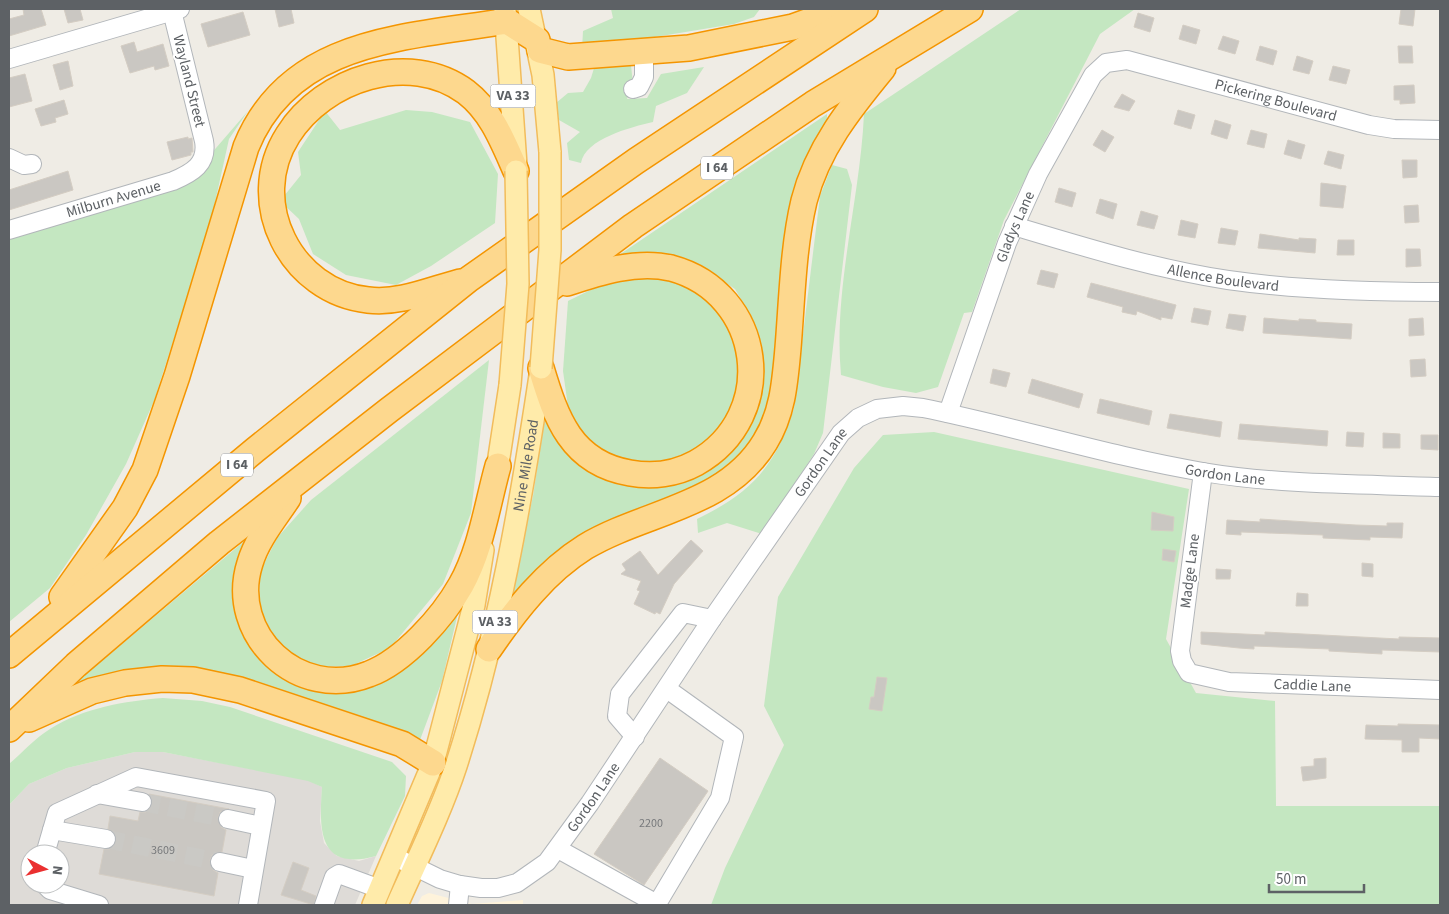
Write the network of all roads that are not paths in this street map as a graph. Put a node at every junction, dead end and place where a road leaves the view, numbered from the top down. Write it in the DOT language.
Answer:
graph roads {
  1 [pos="529,9"];
  2 [pos="843,9"];
  3 [pos="865,9"];
  4 [pos="970,9"];
  5 [pos="176,10"];
  6 [pos="506,15"];
  7 [pos="538,45"];
  8 [pos="644,51"];
  9 [pos="892,57"];
  10 [pos="9,59"];
  11 [pos="1114,60"];
  12 [pos="633,89"];
  13 [pos="1440,130"];
  14 [pos="205,152"];
  15 [pos="9,158"];
  16 [pos="32,164"];
  17 [pos="516,170"];
  18 [pos="1014,226"];
  19 [pos="9,230"];
  20 [pos="469,279"];
  21 [pos="549,290"];
  22 [pos="1440,292"];
  23 [pos="541,368"];
  24 [pos="948,413"];
  25 [pos="498,466"];
  26 [pos="1203,472"];
  27 [pos="298,482"];
  28 [pos="1440,487"];
  29 [pos="712,619"];
  30 [pos="38,628"];
  31 [pos="489,648"];
  32 [pos="9,654"];
  33 [pos="1187,669"];
  34 [pos="667,689"];
  35 [pos="1440,690"];
  36 [pos="11,728"];
  37 [pos="635,737"];
  38 [pos="433,763"];
  39 [pos="97,794"];
  40 [pos="142,802"];
  41 [pos="228,819"];
  42 [pos="261,826"];
  43 [pos="52,830"];
  44 [pos="106,839"];
  45 [pos="48,844"];
  46 [pos="558,849"];
  47 [pos="395,857"];
  48 [pos="220,862"];
  49 [pos="414,866"];
  50 [pos="253,869"];
  51 [pos="460,885"];
  52 [pos="63,894"];
  53 [pos="376,897"];
  54 [pos="99,905"];
  55 [pos="248,905"];
  56 [pos="324,905"];
  57 [pos="397,905"];
  58 [pos="458,905"];
  1 -- 7 [label="main road, Nine Mile Road / VA 33"];
  2 -- 8 [label="highway"];
  3 -- 20 [label="highway, I 64"];
  4 -- 9 [label="highway, I 64"];
  5 -- 10 [label="street"];
  5 -- 14 [label="street, Wayland Street"];
  6 -- 7 [label="highway"];
  6 -- 17 [label="main road, Nine Mile Road / VA 33"];
  6 -- 30 [label="highway"];
  7 -- 8 [label="highway"];
  7 -- 23 [label="main road, Nine Mile Road / VA 33, bridge"];
  8 -- 12 [label="street"];
  9 -- 21 [label="highway, I 64"];
  9 -- 31 [label="highway"];
  11 -- 13 [label="street, Pickering Boulevard"];
  11 -- 18 [label="street, Gladys Lane"];
  14 -- 19 [label="street, Milburn Avenue"];
  15 -- 16 [label="street"];
  17 -- 20 [label="highway"];
  17 -- 25 [label="main road, Nine Mile Road / VA 33, bridge"];
  18 -- 22 [label="street, Allence Boulevard"];
  18 -- 24 [label="street, Gladys Lane"];
  20 -- 30 [label="highway, I 64"];
  21 -- 23 [label="highway"];
  21 -- 27 [label="highway, I 64"];
  23 -- 31 [label="main road, Nine Mile Road / VA 33"];
  24 -- 26 [label="street, Gordon Lane"];
  24 -- 29 [label="street, Gordon Lane"];
  25 -- 27 [label="highway"];
  25 -- 38 [label="main road, Nine Mile Road / VA 33"];
  26 -- 28 [label="street, Gordon Lane"];
  26 -- 33 [label="street, Madge Lane"];
  27 -- 36 [label="highway, I 64"];
  29 -- 34 [label="street, Gordon Lane"];
  29 -- 37 [label="street"];
  30 -- 32 [label="highway, I 64"];
  31 -- 49 [label="main road, Nine Mile Road / VA 33"];
  33 -- 35 [label="street, Caddie Lane"];
  34 -- 37 [label="street, Gordon Lane"];
  34 -- 46 [label="street"];
  36 -- 38 [label="highway"];
  37 -- 46 [label="street, Gordon Lane"];
  38 -- 47 [label="main road, Nine Mile Road / VA 33"];
  39 -- 40 [label="street"];
  39 -- 42 [label="street"];
  39 -- 43 [label="street"];
  41 -- 42 [label="street"];
  42 -- 50 [label="street"];
  43 -- 44 [label="street"];
  43 -- 45 [label="street"];
  46 -- 51 [label="street, Gordon Lane"];
  47 -- 49 [label="street, Gordon Lane"];
  47 -- 53 [label="main road, Nine Mile Road / VA 33"];
  48 -- 50 [label="street"];
  49 -- 51 [label="street, Gordon Lane"];
  49 -- 57 [label="main road, Nine Mile Road / VA 33"];
  50 -- 55 [label="street"];
  51 -- 58 [label="street"];
  52 -- 54 [label="street"];
  53 -- 56 [label="street"];
}
